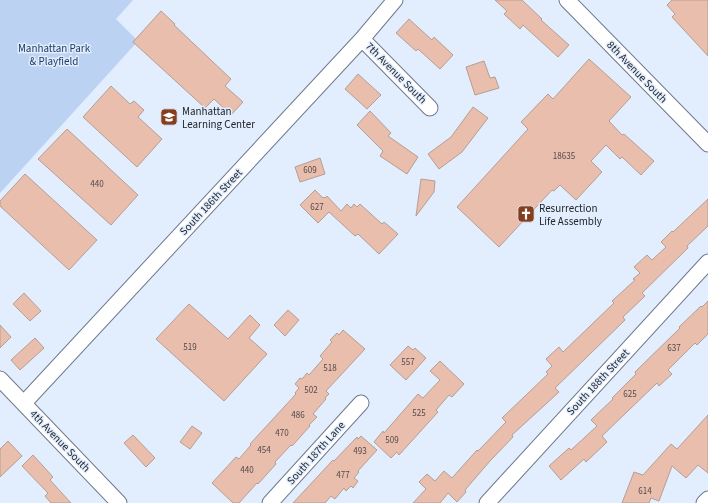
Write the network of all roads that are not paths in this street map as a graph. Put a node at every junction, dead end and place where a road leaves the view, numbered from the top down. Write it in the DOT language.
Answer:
graph roads {
  1 [pos="395,0"];
  2 [pos="567,0"];
  3 [pos="362,39"];
  4 [pos="430,108"];
  5 [pos="708,144"];
  6 [pos="708,262"];
  7 [pos="0,379"];
  8 [pos="24,403"];
  9 [pos="361,403"];
  10 [pos="708,499"];
  11 [pos="120,503"];
  12 [pos="270,503"];
  13 [pos="487,503"];
  14 [pos="704,503"];
  1 -- 3 [label="street, South 186th Street"];
  2 -- 5 [label="street, 8th Avenue South"];
  3 -- 4 [label="street, 7th Avenue South"];
  3 -- 8 [label="street, South 186th Street"];
  6 -- 13 [label="street, South 188th Street"];
  7 -- 8 [label="street, 4th Avenue South"];
  8 -- 11 [label="street, 4th Avenue South"];
  9 -- 12 [label="street, South 187th Lane"];
  10 -- 14 [label="street"];
}
